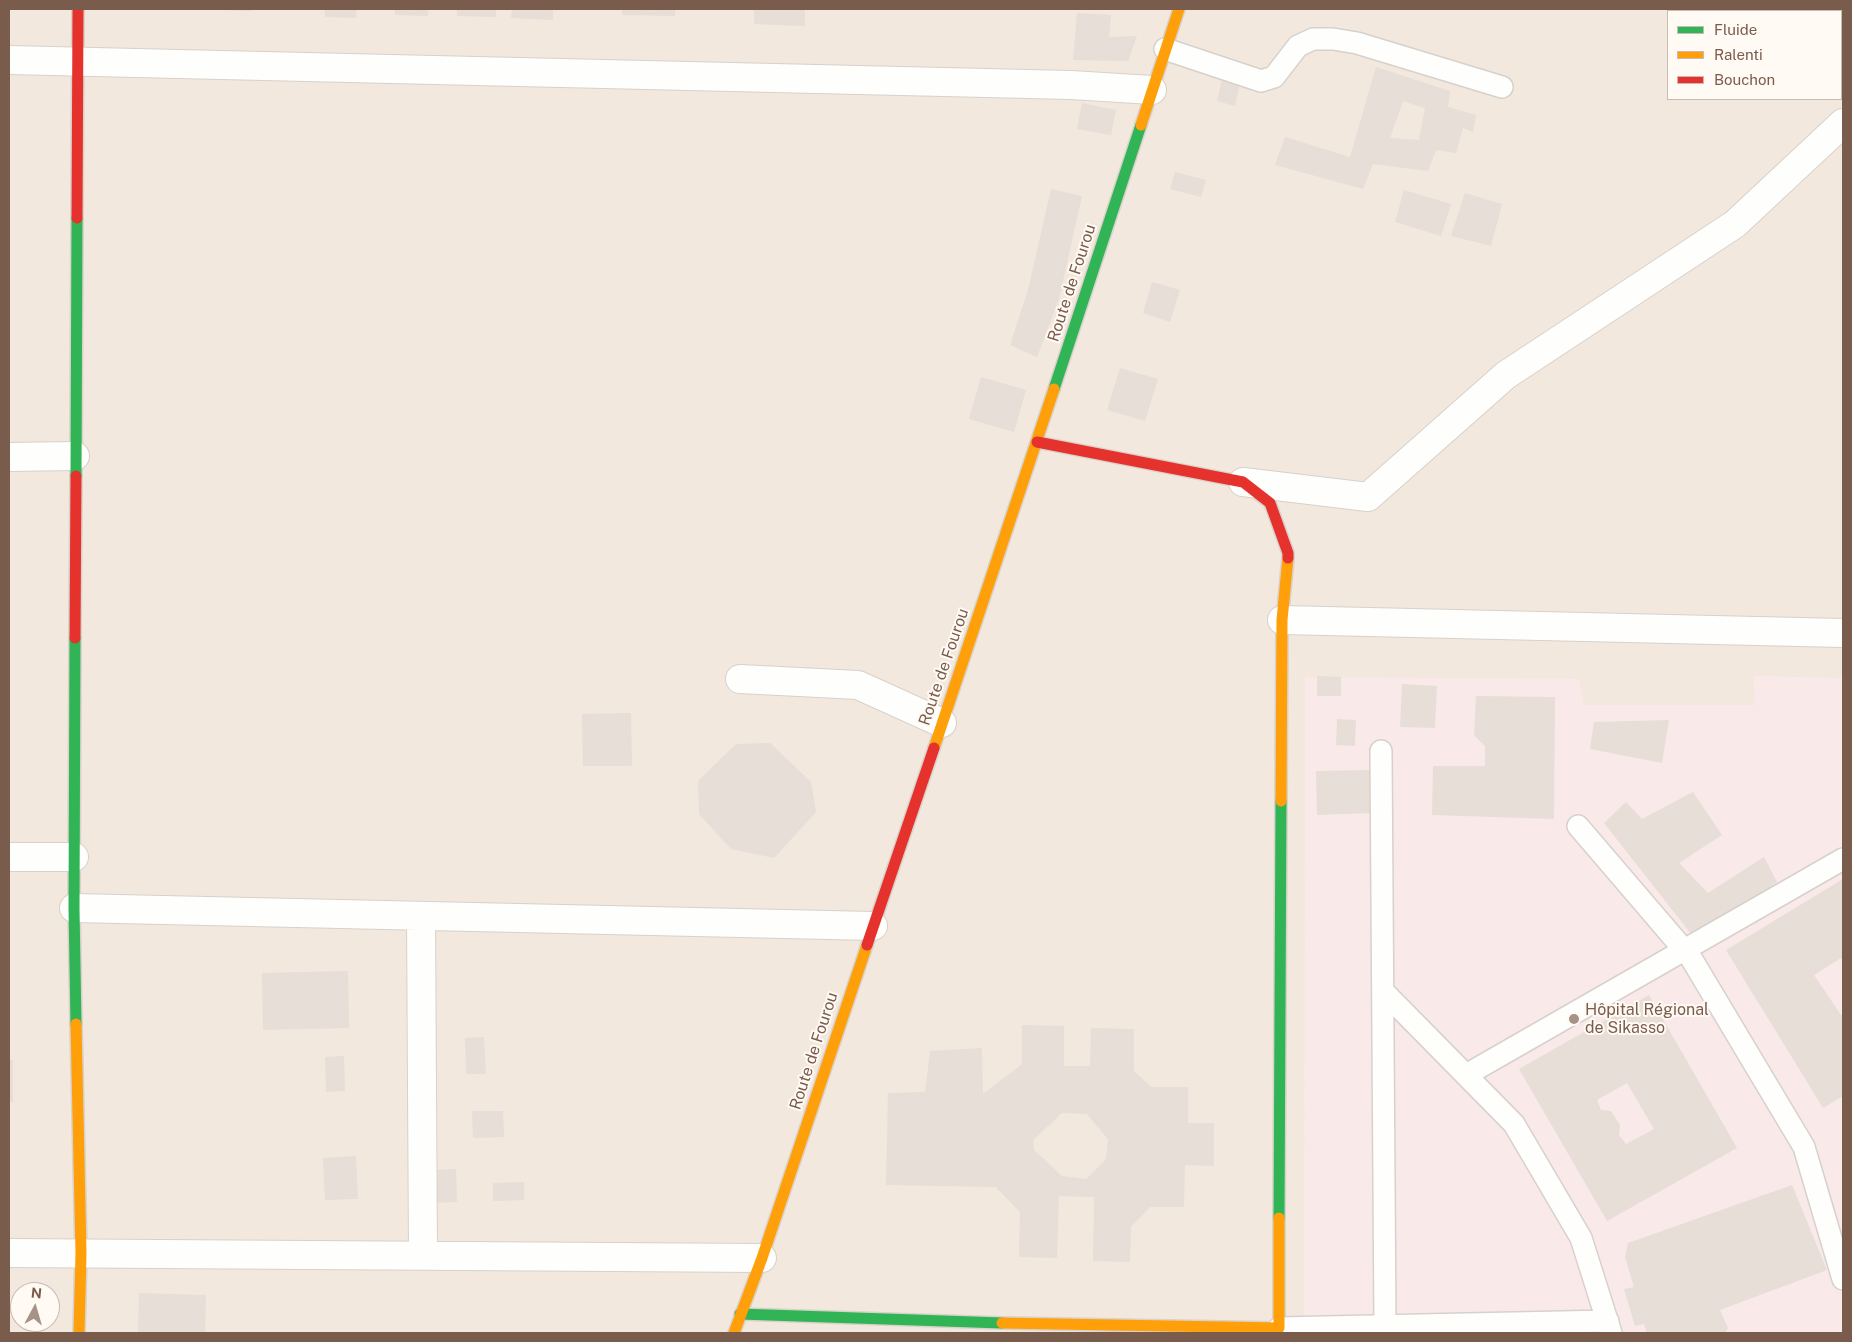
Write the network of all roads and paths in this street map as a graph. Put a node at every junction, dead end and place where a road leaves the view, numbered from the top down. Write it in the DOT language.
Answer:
graph roads {
  1 [pos="78,9"];
  2 [pos="1179,9"];
  3 [pos="1165,49"];
  4 [pos="9,60"];
  5 [pos="77,60"];
  6 [pos="1502,87"];
  7 [pos="1152,90"];
  8 [pos="1843,123"];
  9 [pos="1037,442"];
  10 [pos="76,456"];
  11 [pos="9,457"];
  12 [pos="1243,482"];
  13 [pos="1282,620"];
  14 [pos="1843,633"];
  15 [pos="740,679"];
  16 [pos="942,723"];
  17 [pos="1381,751"];
  18 [pos="1578,826"];
  19 [pos="9,857"];
  20 [pos="74,857"];
  21 [pos="1843,859"];
  22 [pos="74,908"];
  23 [pos="421,916"];
  24 [pos="873,926"];
  25 [pos="1684,950"];
  26 [pos="1383,991"];
  27 [pos="1466,1076"];
  28 [pos="9,1252"];
  29 [pos="81,1253"];
  30 [pos="423,1255"];
  31 [pos="762,1258"];
  32 [pos="1843,1279"];
  33 [pos="740,1314"];
  34 [pos="1386,1326"];
  35 [pos="1610,1327"];
  36 [pos="1279,1328"];
  37 [pos="1057,1329"];
  38 [pos="79,1333"];
  39 [pos="734,1333"];
  1 -- 5 [label="street"];
  2 -- 3 [label="street, Route de Fourou"];
  3 -- 6 [label="lane"];
  3 -- 7 [label="street, Route de Fourou"];
  4 -- 5 [label="street"];
  5 -- 7 [label="street"];
  5 -- 10 [label="street"];
  7 -- 9 [label="street, Route de Fourou"];
  8 -- 12 [label="street"];
  9 -- 12 [label="street"];
  9 -- 16 [label="street, Route de Fourou"];
  10 -- 11 [label="street"];
  10 -- 20 [label="street"];
  12 -- 13 [label="street"];
  13 -- 14 [label="street"];
  13 -- 36 [label="street"];
  15 -- 16 [label="street"];
  16 -- 24 [label="street, Route de Fourou"];
  17 -- 26 [label="lane"];
  18 -- 25 [label="lane"];
  19 -- 20 [label="street"];
  20 -- 22 [label="street"];
  21 -- 25 [label="lane"];
  22 -- 23 [label="street"];
  22 -- 29 [label="street"];
  23 -- 24 [label="street"];
  23 -- 30 [label="street"];
  24 -- 31 [label="street, Route de Fourou"];
  25 -- 27 [label="lane"];
  25 -- 32 [label="lane"];
  26 -- 27 [label="lane"];
  26 -- 34 [label="lane"];
  27 -- 35 [label="lane"];
  28 -- 29 [label="street"];
  29 -- 30 [label="street"];
  29 -- 38 [label="street"];
  30 -- 31 [label="street"];
  31 -- 33 [label="street, Route de Fourou"];
  33 -- 37 [label="street"];
  33 -- 39 [label="street, Route de Fourou"];
  34 -- 35 [label="lane"];
  34 -- 36 [label="lane"];
  36 -- 37 [label="street"];
}
